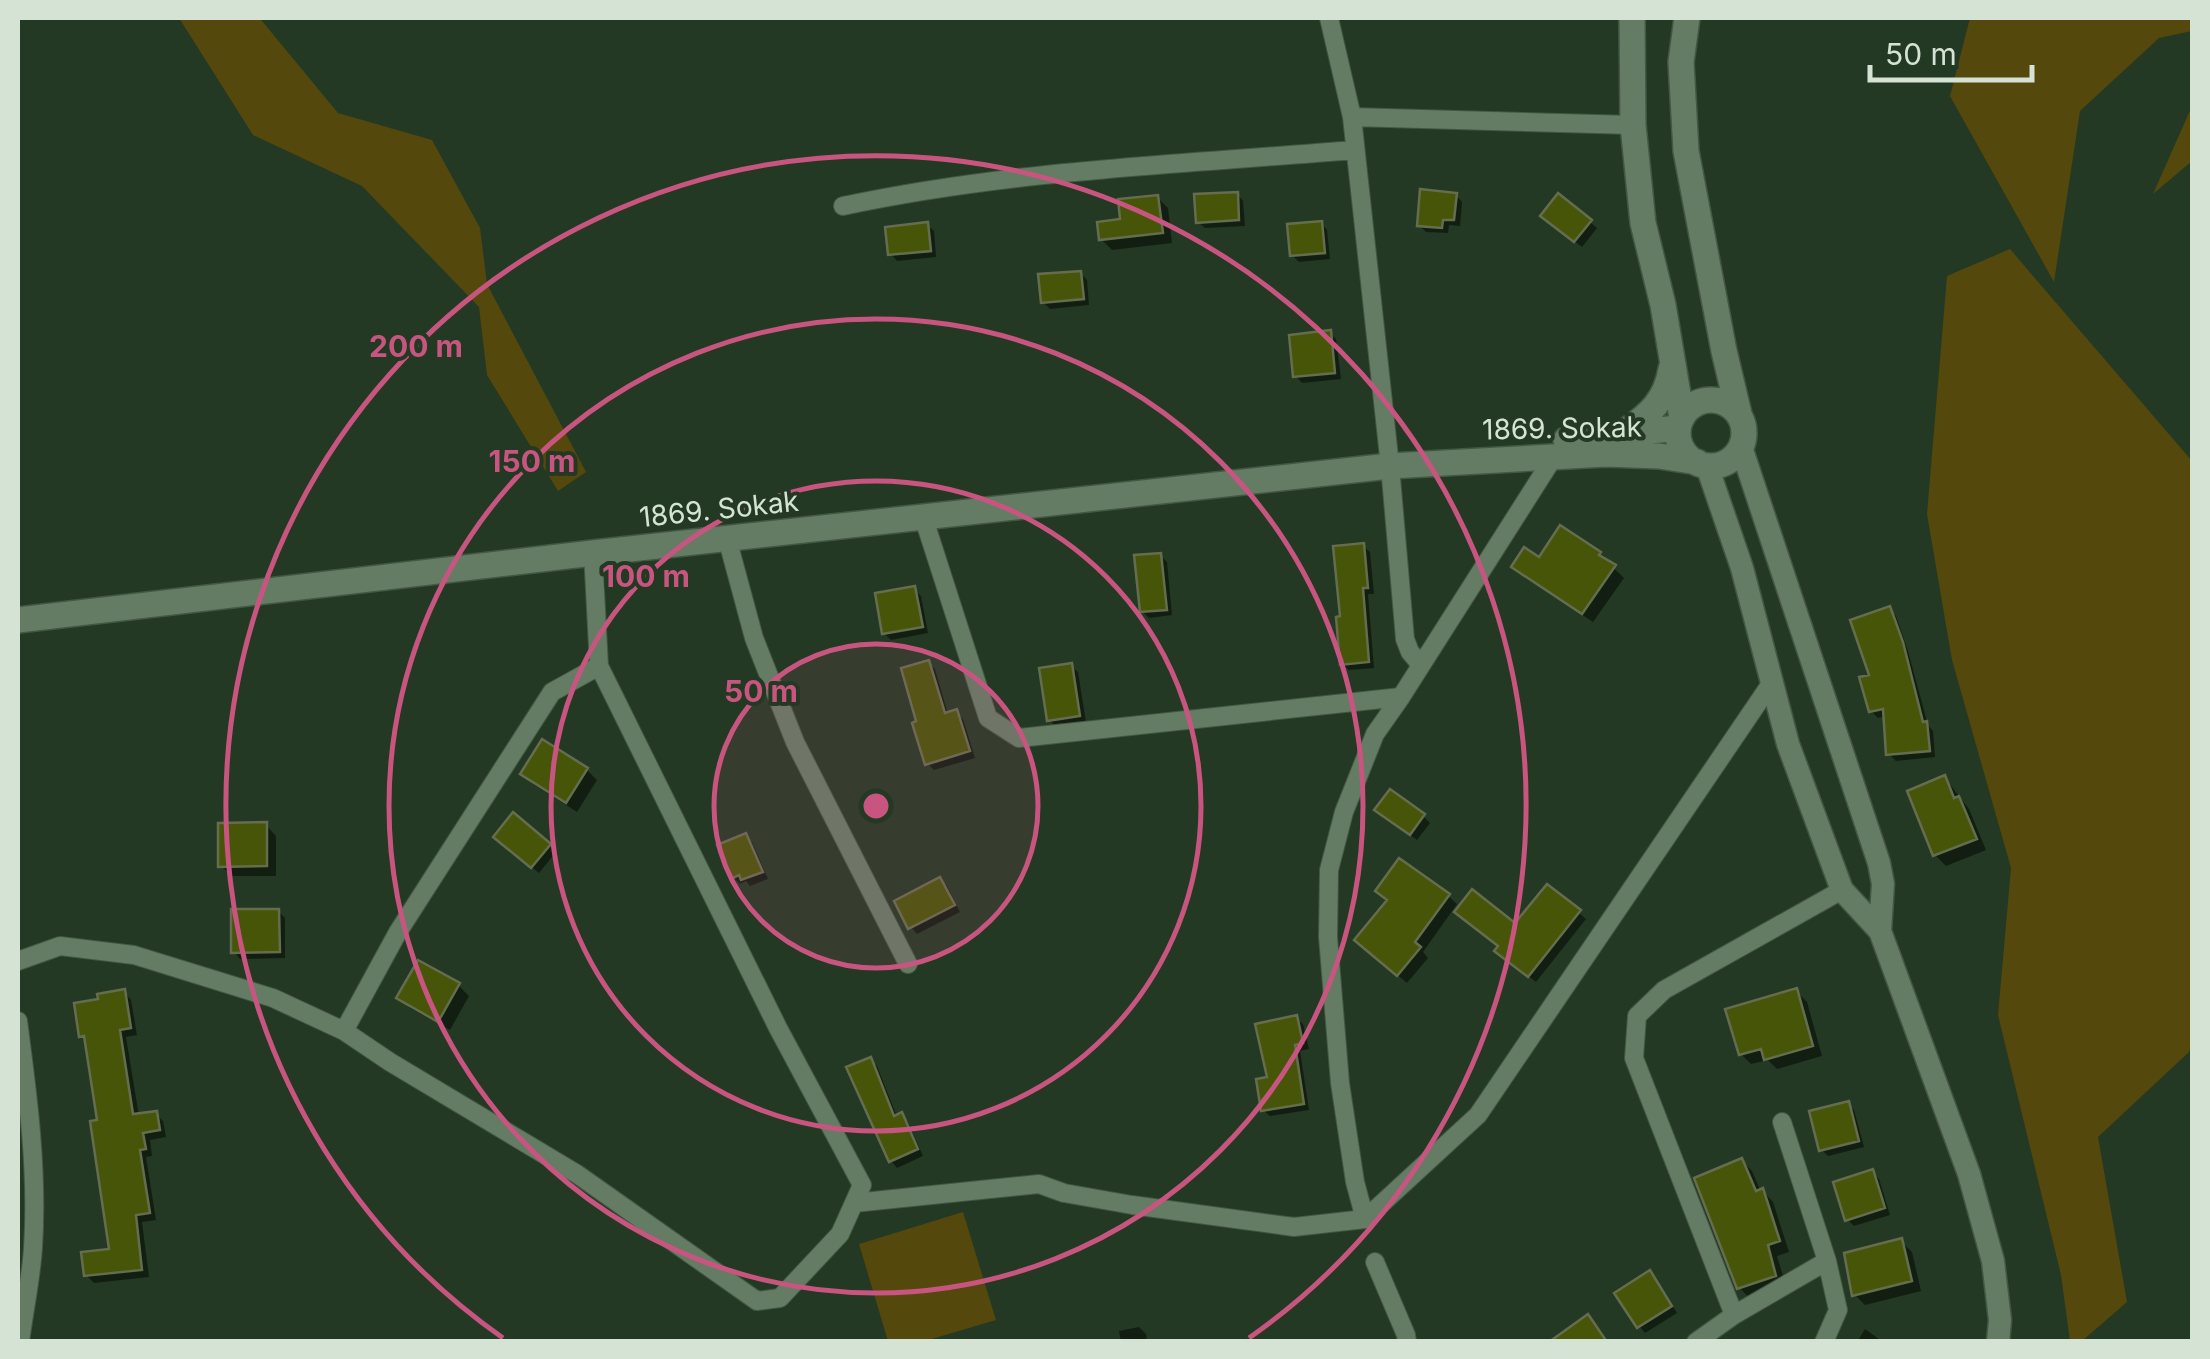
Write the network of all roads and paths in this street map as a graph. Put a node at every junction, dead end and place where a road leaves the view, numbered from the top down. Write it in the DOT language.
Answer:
graph roads {
  1 [pos="1329,18"];
  2 [pos="1632,18"];
  3 [pos="1687,18"];
  4 [pos="1352,117"];
  5 [pos="1633,125"];
  6 [pos="1355,150"];
  7 [pos="843,206"];
  8 [pos="1672,359"];
  9 [pos="1739,414"];
  10 [pos="1680,423"];
  11 [pos="1622,434"];
  12 [pos="1741,448"];
  13 [pos="1555,456"];
  14 [pos="1428,463"];
  15 [pos="1702,464"];
  16 [pos="1390,466"];
  17 [pos="923,516"];
  18 [pos="727,538"];
  19 [pos="594,553"];
  20 [pos="18,620"];
  21 [pos="599,666"];
  22 [pos="1421,666"];
  23 [pos="1772,682"];
  24 [pos="1401,698"];
  25 [pos="1842,890"];
  26 [pos="1880,930"];
  27 [pos="18,961"];
  28 [pos="908,964"];
  29 [pos="18,1021"];
  30 [pos="344,1030"];
  31 [pos="1782,1122"];
  32 [pos="854,1203"];
  33 [pos="1364,1219"];
  34 [pos="1827,1261"];
  35 [pos="1375,1262"];
  36 [pos="1734,1315"];
  37 [pos="20,1342"];
  38 [pos="1407,1342"];
  39 [pos="1696,1342"];
  40 [pos="1824,1342"];
  41 [pos="1998,1342"];
  1 -- 4 [label="street"];
  2 -- 5 [label="main road"];
  3 -- 9 [label="main road"];
  4 -- 5 [label="street"];
  4 -- 6 [label="street"];
  5 -- 8 [label="main road"];
  6 -- 7 [label="street"];
  6 -- 16 [label="street"];
  8 -- 10 [label="main road"];
  8 -- 11 [label="main road"];
  9 -- 10 [label="main road"];
  9 -- 12 [label="main road"];
  10 -- 11 [label="main road, 1869. Sokak"];
  10 -- 15 [label="main road"];
  11 -- 14 [label="main road, 1869. Sokak"];
  12 -- 15 [label="main road"];
  12 -- 26 [label="street"];
  13 -- 14 [label="main road, 1869. Sokak"];
  13 -- 15 [label="main road, 1869. Sokak"];
  13 -- 22 [label="street"];
  14 -- 16 [label="main road, 1869. Sokak"];
  15 -- 23 [label="street"];
  16 -- 17 [label="main road, 1869. Sokak"];
  16 -- 22 [label="street"];
  17 -- 18 [label="main road, 1869. Sokak"];
  17 -- 24 [label="street"];
  18 -- 19 [label="main road, 1869. Sokak"];
  18 -- 28 [label="street"];
  19 -- 20 [label="main road, 1869. Sokak"];
  19 -- 21 [label="street"];
  21 -- 30 [label="street"];
  21 -- 32 [label="street"];
  22 -- 24 [label="street"];
  23 -- 25 [label="street"];
  23 -- 33 [label="street"];
  24 -- 33 [label="street"];
  25 -- 26 [label="street"];
  25 -- 36 [label="street"];
  26 -- 41 [label="street"];
  27 -- 30 [label="street"];
  29 -- 37 [label="street"];
  30 -- 32 [label="street"];
  31 -- 34 [label="street"];
  32 -- 33 [label="street"];
  34 -- 36 [label="street"];
  34 -- 40 [label="street"];
  35 -- 38 [label="street"];
  36 -- 39 [label="street"];
}
